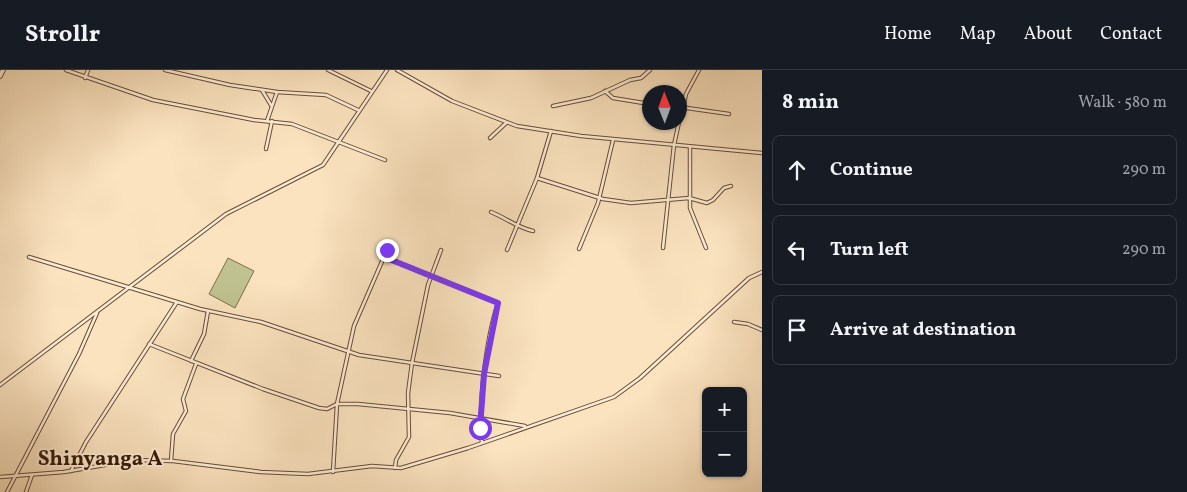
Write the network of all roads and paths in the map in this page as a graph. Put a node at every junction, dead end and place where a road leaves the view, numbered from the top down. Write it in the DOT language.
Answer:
graph roads {
  1 [pos="2,70"];
  2 [pos="66,70"];
  3 [pos="88,70"];
  4 [pos="165,70"];
  5 [pos="328,70"];
  6 [pos="387,70"];
  7 [pos="397,70"];
  8 [pos="650,70"];
  9 [pos="699,70"];
  10 [pos="0,76"];
  11 [pos="85,78"];
  12 [pos="262,90"];
  13 [pos="371,91"];
  14 [pos="605,91"];
  15 [pos="277,92"];
  16 [pos="687,92"];
  17 [pos="642,103"];
  18 [pos="271,105"];
  19 [pos="553,106"];
  20 [pos="687,109"];
  21 [pos="358,110"];
  22 [pos="729,114"];
  23 [pos="267,121"];
  24 [pos="272,121"];
  25 [pos="506,123"];
  26 [pos="551,130"];
  27 [pos="677,130"];
  28 [pos="490,138"];
  29 [pos="613,140"];
  30 [pos="339,144"];
  31 [pos="674,145"];
  32 [pos="690,147"];
  33 [pos="266,150"];
  34 [pos="762,153"];
  35 [pos="385,160"];
  36 [pos="537,178"];
  37 [pos="731,186"];
  38 [pos="599,197"];
  39 [pos="689,198"];
  40 [pos="669,201"];
  41 [pos="491,212"];
  42 [pos="517,226"];
  43 [pos="533,231"];
  44 [pos="663,248"];
  45 [pos="706,248"];
  46 [pos="579,249"];
  47 [pos="387,250"];
  48 [pos="441,250"];
  49 [pos="507,250"];
  50 [pos="29,257"];
  51 [pos="384,257"];
  52 [pos="762,272"];
  53 [pos="431,277"];
  54 [pos="130,288"];
  55 [pos="177,302"];
  56 [pos="208,311"];
  57 [pos="97,312"];
  58 [pos="734,322"];
  59 [pos="762,330"];
  60 [pos="149,344"];
  61 [pos="348,352"];
  62 [pos="190,361"];
  63 [pos="412,363"];
  64 [pos="196,364"];
  65 [pos="484,374"];
  66 [pos="499,376"];
  67 [pos="0,385"];
  68 [pos="337,404"];
  69 [pos="408,409"];
  70 [pos="481,418"];
  71 [pos="527,427"];
  72 [pos="482,443"];
  73 [pos="170,461"];
  74 [pos="395,468"];
  75 [pos="71,471"];
  76 [pos="333,472"];
  77 [pos="32,475"];
  78 [pos="14,476"];
  79 [pos="0,477"];
  80 [pos="7,492"];
  81 [pos="26,492"];
  1 -- 10 [label="street"];
  2 -- 11 [label="street"];
  3 -- 11 [label="street"];
  4 -- 12 [label="street"];
  5 -- 13 [label="street"];
  6 -- 13 [label="street"];
  7 -- 25 [label="street"];
  8 -- 14 [label="street"];
  9 -- 16 [label="street"];
  11 -- 23 [label="street"];
  12 -- 15 [label="street"];
  12 -- 18 [label="street"];
  13 -- 21 [label="street"];
  14 -- 17 [label="street"];
  14 -- 19 [label="street"];
  15 -- 18 [label="street"];
  15 -- 21 [label="street"];
  18 -- 23 [label="street"];
  20 -- 22 [label="street"];
  21 -- 30 [label="street"];
  23 -- 24 [label="street"];
  24 -- 30 [label="street"];
  24 -- 33 [label="street"];
  25 -- 26 [label="street"];
  25 -- 28 [label="street"];
  26 -- 29 [label="street"];
  26 -- 36 [label="street"];
  27 -- 31 [label="street"];
  29 -- 31 [label="street"];
  29 -- 38 [label="street"];
  30 -- 35 [label="street"];
  30 -- 54 [label="street"];
  31 -- 32 [label="street"];
  31 -- 40 [label="street"];
  32 -- 34 [label="street"];
  32 -- 39 [label="street"];
  36 -- 38 [label="street"];
  36 -- 42 [label="street"];
  37 -- 39 [label="street"];
  38 -- 40 [label="street"];
  38 -- 46 [label="street"];
  39 -- 40 [label="street"];
  39 -- 45 [label="street"];
  40 -- 44 [label="street"];
  41 -- 42 [label="street"];
  42 -- 43 [label="street"];
  42 -- 49 [label="street"];
  47 -- 51 [label="street"];
  48 -- 53 [label="street"];
  50 -- 54 [label="street"];
  51 -- 53 [label="street"];
  51 -- 61 [label="street"];
  52 -- 71 [label="street"];
  53 -- 63 [label="street"];
  53 -- 65 [label="street"];
  54 -- 55 [label="street"];
  54 -- 57 [label="street"];
  55 -- 56 [label="street"];
  55 -- 60 [label="street"];
  56 -- 61 [label="street"];
  56 -- 62 [label="street"];
  57 -- 67 [label="street"];
  57 -- 78 [label="street"];
  58 -- 59 [label="street"];
  60 -- 62 [label="street"];
  60 -- 75 [label="street"];
  61 -- 63 [label="street"];
  61 -- 68 [label="street"];
  62 -- 64 [label="street"];
  63 -- 65 [label="street"];
  63 -- 69 [label="street"];
  64 -- 68 [label="street"];
  64 -- 73 [label="street"];
  65 -- 66 [label="street"];
  65 -- 70 [label="street"];
  68 -- 69 [label="street"];
  68 -- 76 [label="street"];
  69 -- 70 [label="street"];
  69 -- 74 [label="street"];
  70 -- 71 [label="street"];
  70 -- 72 [label="street"];
  71 -- 72 [label="street"];
  72 -- 74 [label="street"];
  73 -- 75 [label="street"];
  73 -- 76 [label="street"];
  74 -- 76 [label="street"];
  75 -- 77 [label="street"];
  77 -- 78 [label="street"];
  77 -- 81 [label="street"];
  78 -- 79 [label="street"];
  78 -- 80 [label="street"];
}
